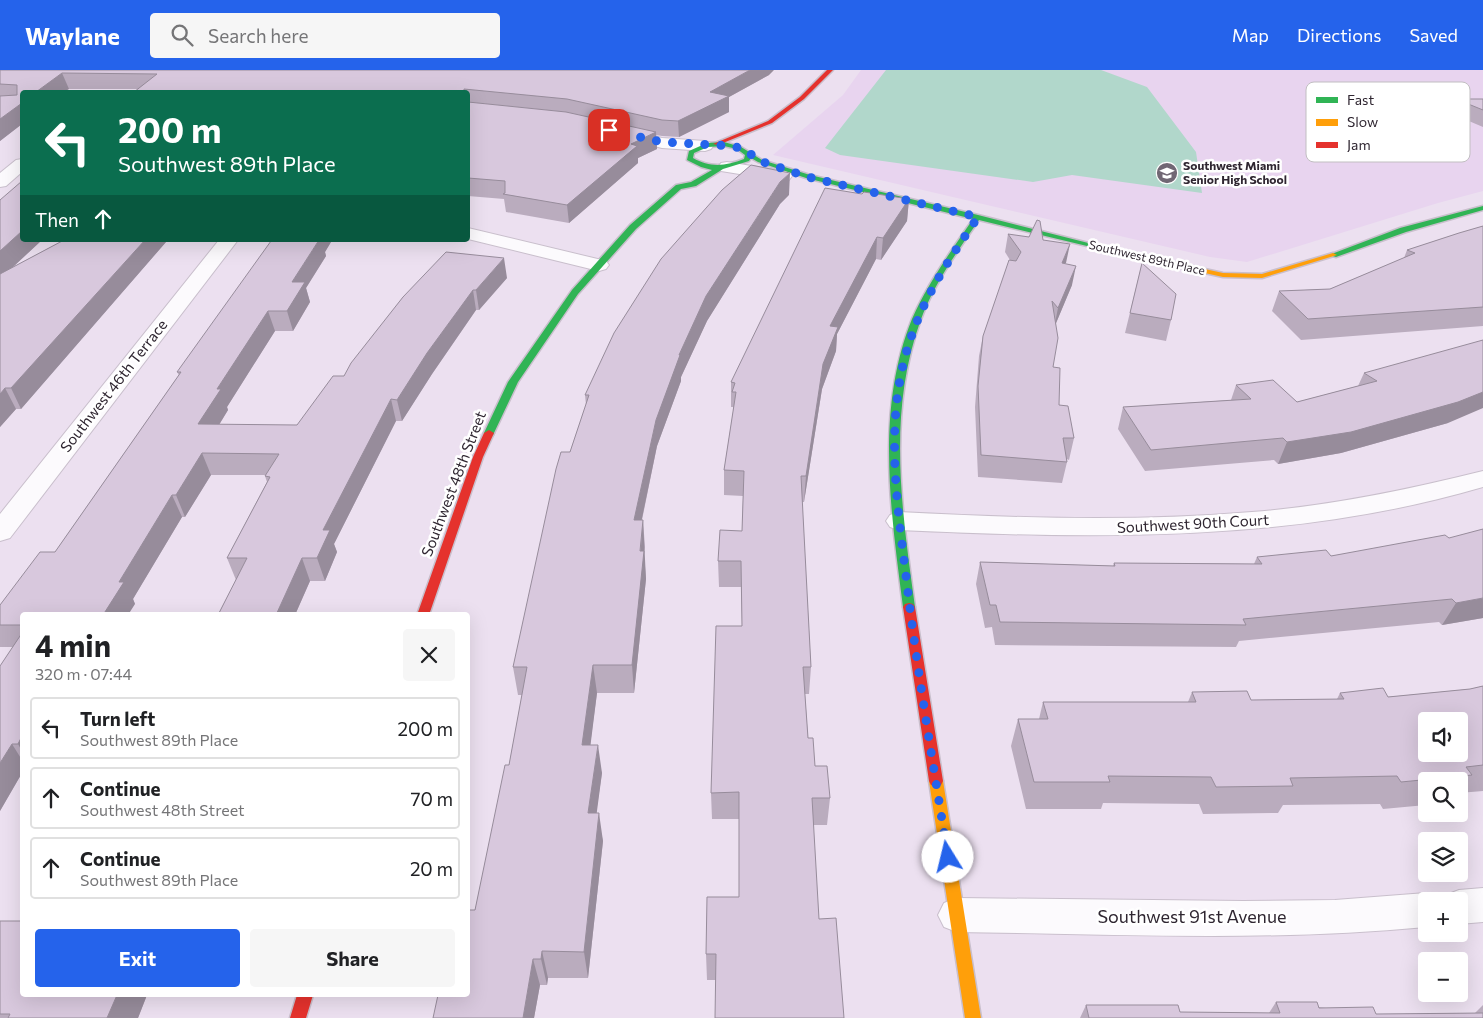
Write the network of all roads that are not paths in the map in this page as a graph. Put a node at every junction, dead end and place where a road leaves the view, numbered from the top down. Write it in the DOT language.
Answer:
graph roads {
  1 [pos="825,70"];
  2 [pos="770,122"];
  3 [pos="609,130"];
  4 [pos="662,142"];
  5 [pos="710,145"];
  6 [pos="750,147"];
  7 [pos="687,165"];
  8 [pos="20,166"];
  9 [pos="724,168"];
  10 [pos="808,177"];
  11 [pos="0,182"];
  12 [pos="679,187"];
  13 [pos="1483,208"];
  14 [pos="978,217"];
  15 [pos="470,234"];
  16 [pos="227,242"];
  17 [pos="599,265"];
  18 [pos="1483,479"];
  19 [pos="899,521"];
  20 [pos="0,532"];
  21 [pos="423,612"];
  22 [pos="1483,905"];
  23 [pos="1468,906"];
  24 [pos="1418,911"];
  25 [pos="958,915"];
  26 [pos="304,997"];
  27 [pos="298,1018"];
  28 [pos="973,1018"];
  1 -- 2 [label="street, Southwest 48th Street"];
  2 -- 5 [label="street, Southwest 48th Street"];
  2 -- 6 [label="street, Southwest 48th Street"];
  3 -- 4 [label="street"];
  4 -- 5 [label="street"];
  4 -- 7 [label="street"];
  5 -- 6 [label="street"];
  5 -- 7 [label="street, Southwest 48th Street"];
  6 -- 9 [label="street, Southwest 48th Street"];
  6 -- 10 [label="street, Southwest 89th Place"];
  7 -- 9 [label="street"];
  7 -- 12 [label="street, Southwest 48th Street"];
  8 -- 11 [label="street"];
  9 -- 10 [label="street, Southwest 89th Place"];
  9 -- 12 [label="street, Southwest 48th Street"];
  10 -- 14 [label="street, Southwest 89th Place"];
  12 -- 17 [label="street, Southwest 48th Street"];
  13 -- 14 [label="street, Southwest 89th Place"];
  14 -- 19 [label="street"];
  15 -- 17 [label="street"];
  16 -- 20 [label="street, Southwest 46th Terrace"];
  17 -- 21 [label="street, Southwest 48th Street"];
  18 -- 19 [label="street, Southwest 90th Court"];
  19 -- 25 [label="street"];
  22 -- 23 [label="street"];
  24 -- 25 [label="street, Southwest 91st Avenue"];
  25 -- 28 [label="street"];
  26 -- 27 [label="street"];
}
